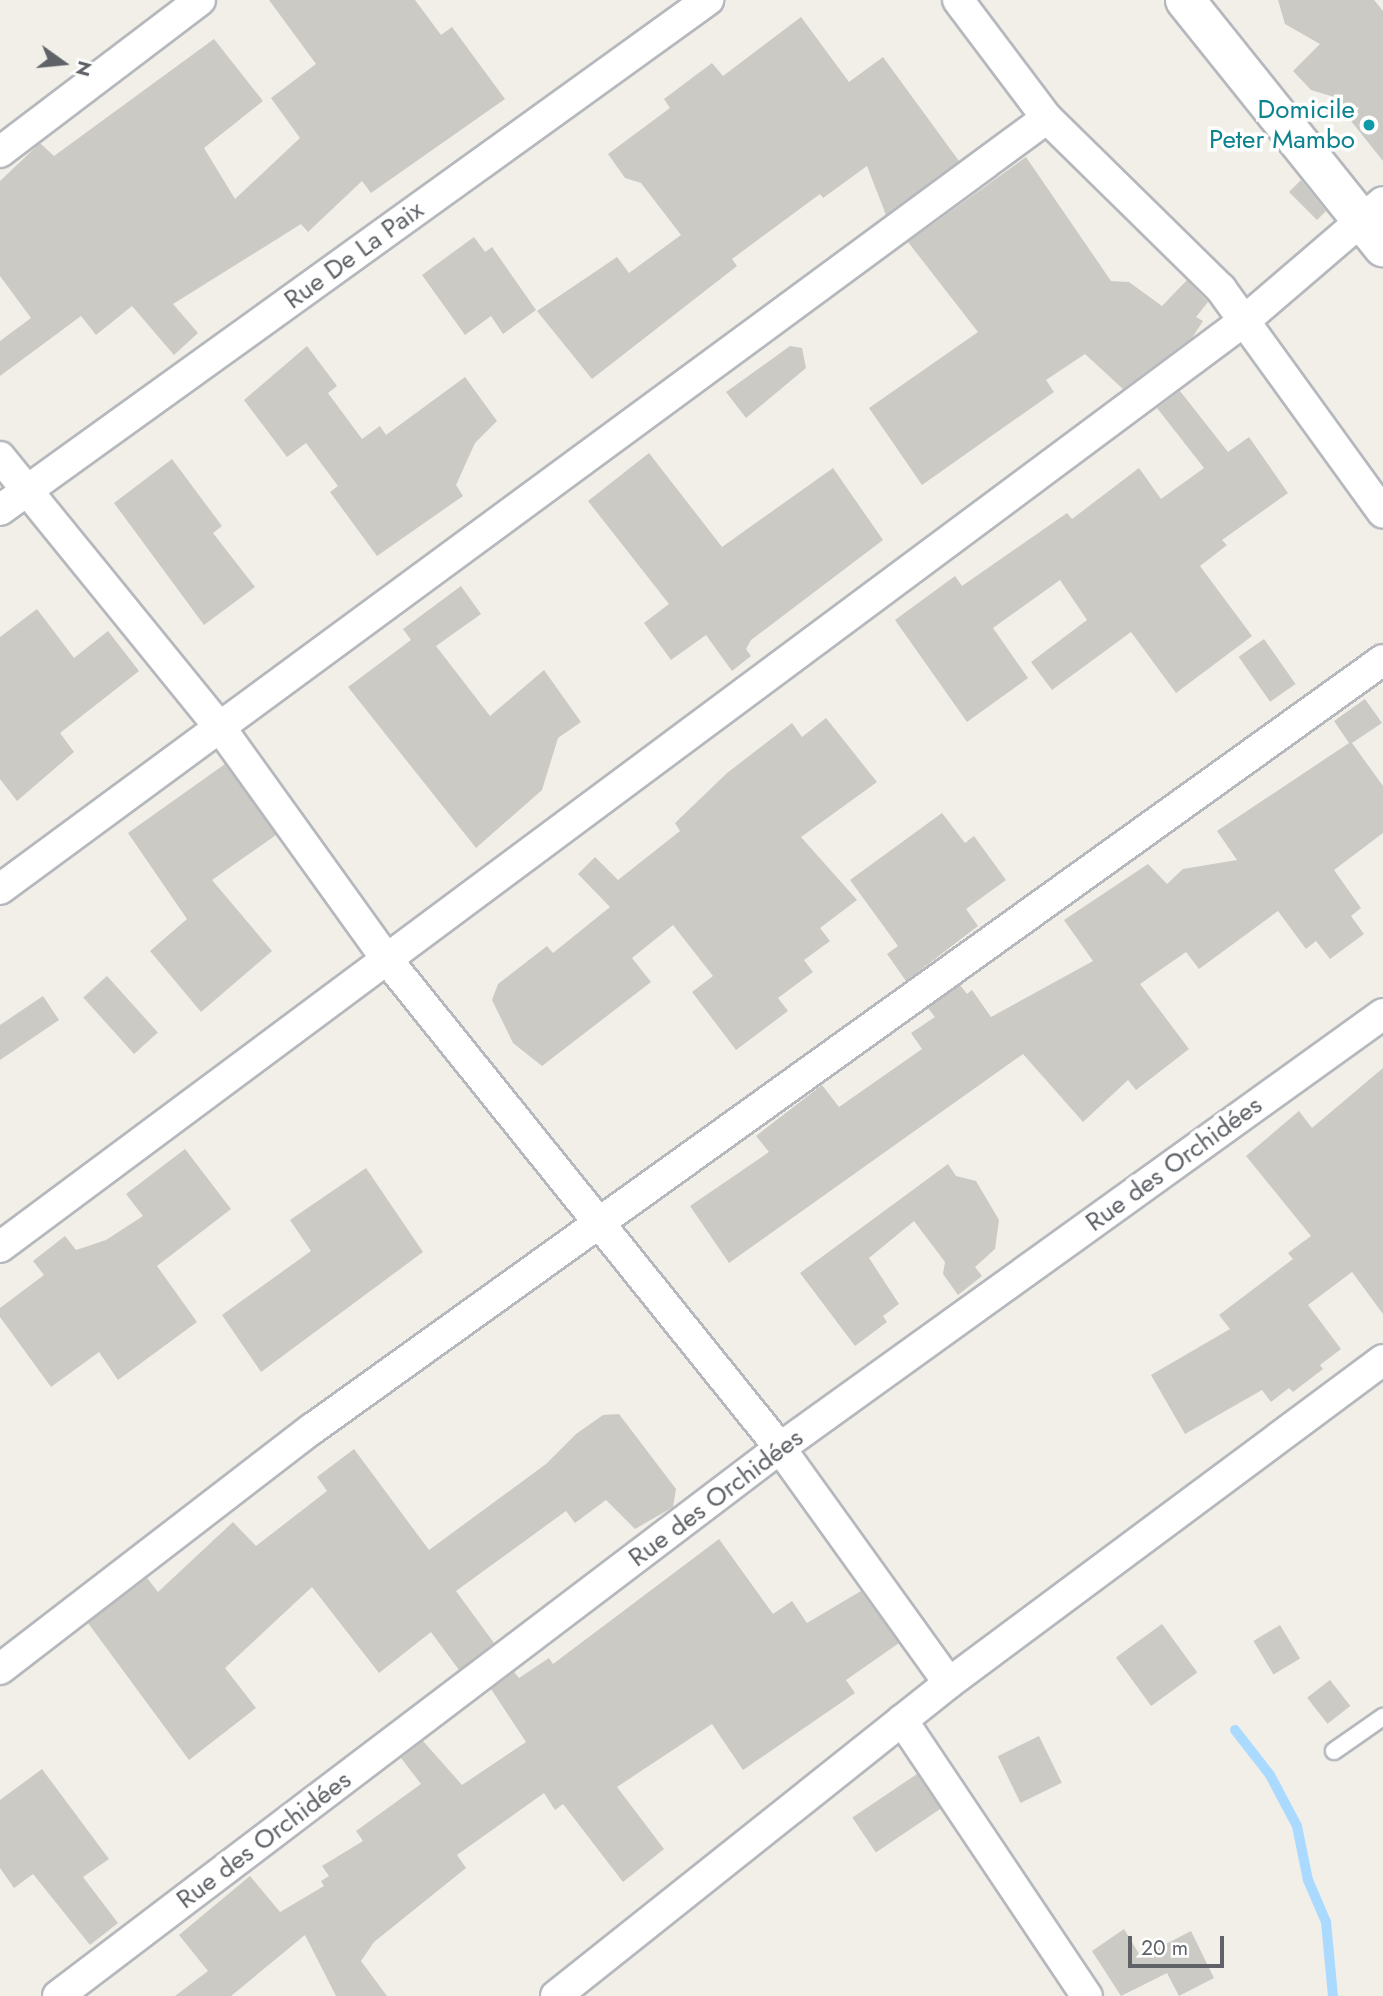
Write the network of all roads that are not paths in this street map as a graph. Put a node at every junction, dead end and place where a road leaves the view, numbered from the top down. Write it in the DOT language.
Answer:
graph roads {
  1 [pos="201,0"];
  2 [pos="708,0"];
  3 [pos="958,0"];
  4 [pos="1185,0"];
  5 [pos="1048,118"];
  6 [pos="0,152"];
  7 [pos="1376,223"];
  8 [pos="1243,322"];
  9 [pos="0,457"];
  10 [pos="26,491"];
  11 [pos="0,510"];
  12 [pos="1383,513"];
  13 [pos="1383,660"];
  14 [pos="219,726"];
  15 [pos="0,889"];
  16 [pos="385,957"];
  17 [pos="1383,1014"];
  18 [pos="602,1220"];
  19 [pos="0,1247"];
  20 [pos="1383,1360"];
  21 [pos="780,1448"];
  22 [pos="0,1669"];
  23 [pos="949,1683"];
  24 [pos="1383,1717"];
  25 [pos="902,1720"];
  26 [pos="1334,1751"];
  27 [pos="58,1996"];
  28 [pos="556,1996"];
  29 [pos="1087,1996"];
  1 -- 6 [label="street"];
  2 -- 10 [label="street, Rue De La Paix"];
  3 -- 5 [label="street"];
  4 -- 7 [label="main road"];
  5 -- 8 [label="street"];
  5 -- 14 [label="street"];
  7 -- 8 [label="street"];
  8 -- 12 [label="street"];
  8 -- 16 [label="street"];
  9 -- 10 [label="street"];
  10 -- 11 [label="street, Rue De La Paix"];
  10 -- 14 [label="street"];
  13 -- 18 [label="street"];
  14 -- 15 [label="street"];
  14 -- 16 [label="street"];
  16 -- 18 [label="street"];
  16 -- 19 [label="street"];
  17 -- 21 [label="street, Rue des Orchidées"];
  18 -- 21 [label="street"];
  18 -- 22 [label="street"];
  20 -- 23 [label="street"];
  21 -- 23 [label="street"];
  21 -- 27 [label="street, Rue des Orchidées"];
  23 -- 25 [label="street"];
  24 -- 26 [label="lane"];
  25 -- 28 [label="street"];
  25 -- 29 [label="street"];
}
